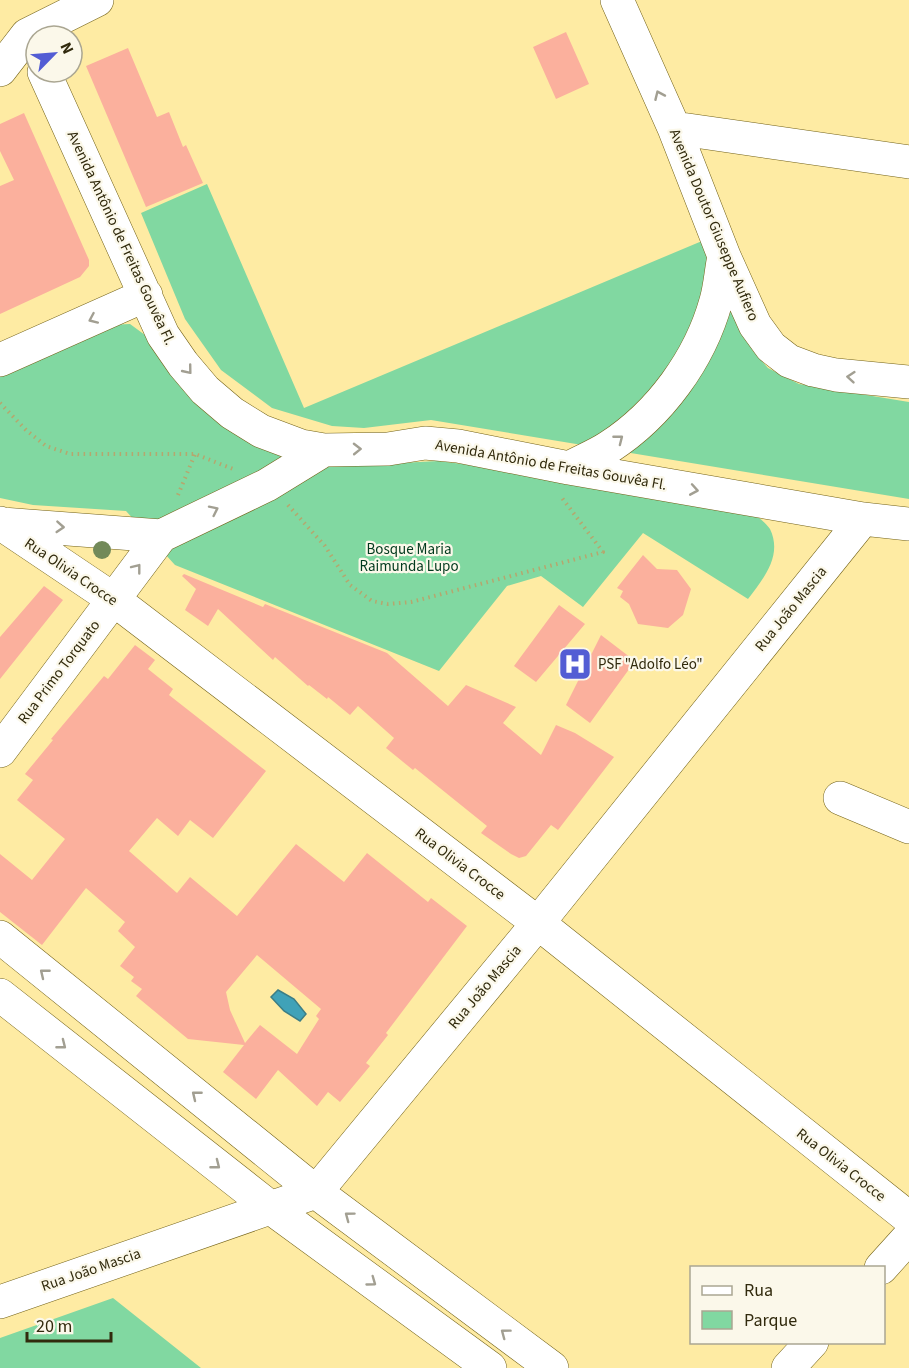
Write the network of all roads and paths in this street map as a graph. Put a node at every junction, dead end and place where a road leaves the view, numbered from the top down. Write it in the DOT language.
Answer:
graph roads {
  1 [pos="97,0"];
  2 [pos="617,0"];
  3 [pos="21,41"];
  4 [pos="0,70"];
  5 [pos="49,84"];
  6 [pos="674,128"];
  7 [pos="909,162"];
  8 [pos="724,256"];
  9 [pos="146,295"];
  10 [pos="0,360"];
  11 [pos="909,382"];
  12 [pos="0,403"];
  13 [pos="324,450"];
  14 [pos="565,482"];
  15 [pos="267,484"];
  16 [pos="863,519"];
  17 [pos="1,523"];
  18 [pos="909,524"];
  19 [pos="161,536"];
  20 [pos="113,599"];
  21 [pos="0,751"];
  22 [pos="840,798"];
  23 [pos="909,827"];
  24 [pos="538,923"];
  25 [pos="0,938"];
  26 [pos="0,995"];
  27 [pos="316,1192"];
  28 [pos="271,1208"];
  29 [pos="909,1218"];
  30 [pos="909,1237"];
  31 [pos="883,1266"];
  32 [pos="0,1302"];
  33 [pos="810,1344"];
  34 [pos="490,1368"];
  35 [pos="552,1368"];
  36 [pos="788,1368"];
  1 -- 3 [label="street"];
  6 -- 2 [label="street, Avenida Doutor Giuseppe Aufiero, one-way"];
  3 -- 4 [label="street"];
  5 -- 9 [label="street, Avenida Antônio de Freitas Gouvêa Fl."];
  6 -- 7 [label="street"];
  6 -- 8 [label="street, Avenida Doutor Giuseppe Aufiero"];
  11 -- 8 [label="street, Avenida Doutor Giuseppe Aufiero, one-way"];
  14 -- 8 [label="street, one-way"];
  9 -- 10 [label="street, one-way"];
  9 -- 13 [label="street, Avenida Antônio de Freitas Gouvêa Fl., one-way"];
  12 -- 15 [label="path"];
  13 -- 14 [label="street, Avenida Antônio de Freitas Gouvêa Fl., one-way"];
  13 -- 15 [label="street"];
  14 -- 15 [label="path"];
  14 -- 16 [label="street, Avenida Antônio de Freitas Gouvêa Fl., one-way"];
  19 -- 15 [label="street, one-way"];
  16 -- 18 [label="street, Avenida Antônio de Freitas Gouvêa Fl."];
  16 -- 24 [label="street, Rua João Mascia"];
  17 -- 19 [label="street, one-way"];
  17 -- 20 [label="street, Rua Olivia Crocce"];
  20 -- 19 [label="street, Rua Primo Torquato, one-way"];
  20 -- 21 [label="street, Rua Primo Torquato"];
  20 -- 24 [label="street, Rua Olivia Crocce"];
  22 -- 23 [label="street"];
  24 -- 27 [label="street, Rua João Mascia"];
  24 -- 29 [label="street, Rua Olivia Crocce"];
  27 -- 25 [label="street, one-way"];
  26 -- 28 [label="street, one-way"];
  27 -- 28 [label="street, Rua João Mascia"];
  35 -- 27 [label="street, one-way"];
  28 -- 32 [label="street, Rua João Mascia"];
  28 -- 34 [label="street, one-way"];
  30 -- 31 [label="street"];
  33 -- 36 [label="street"];
}
